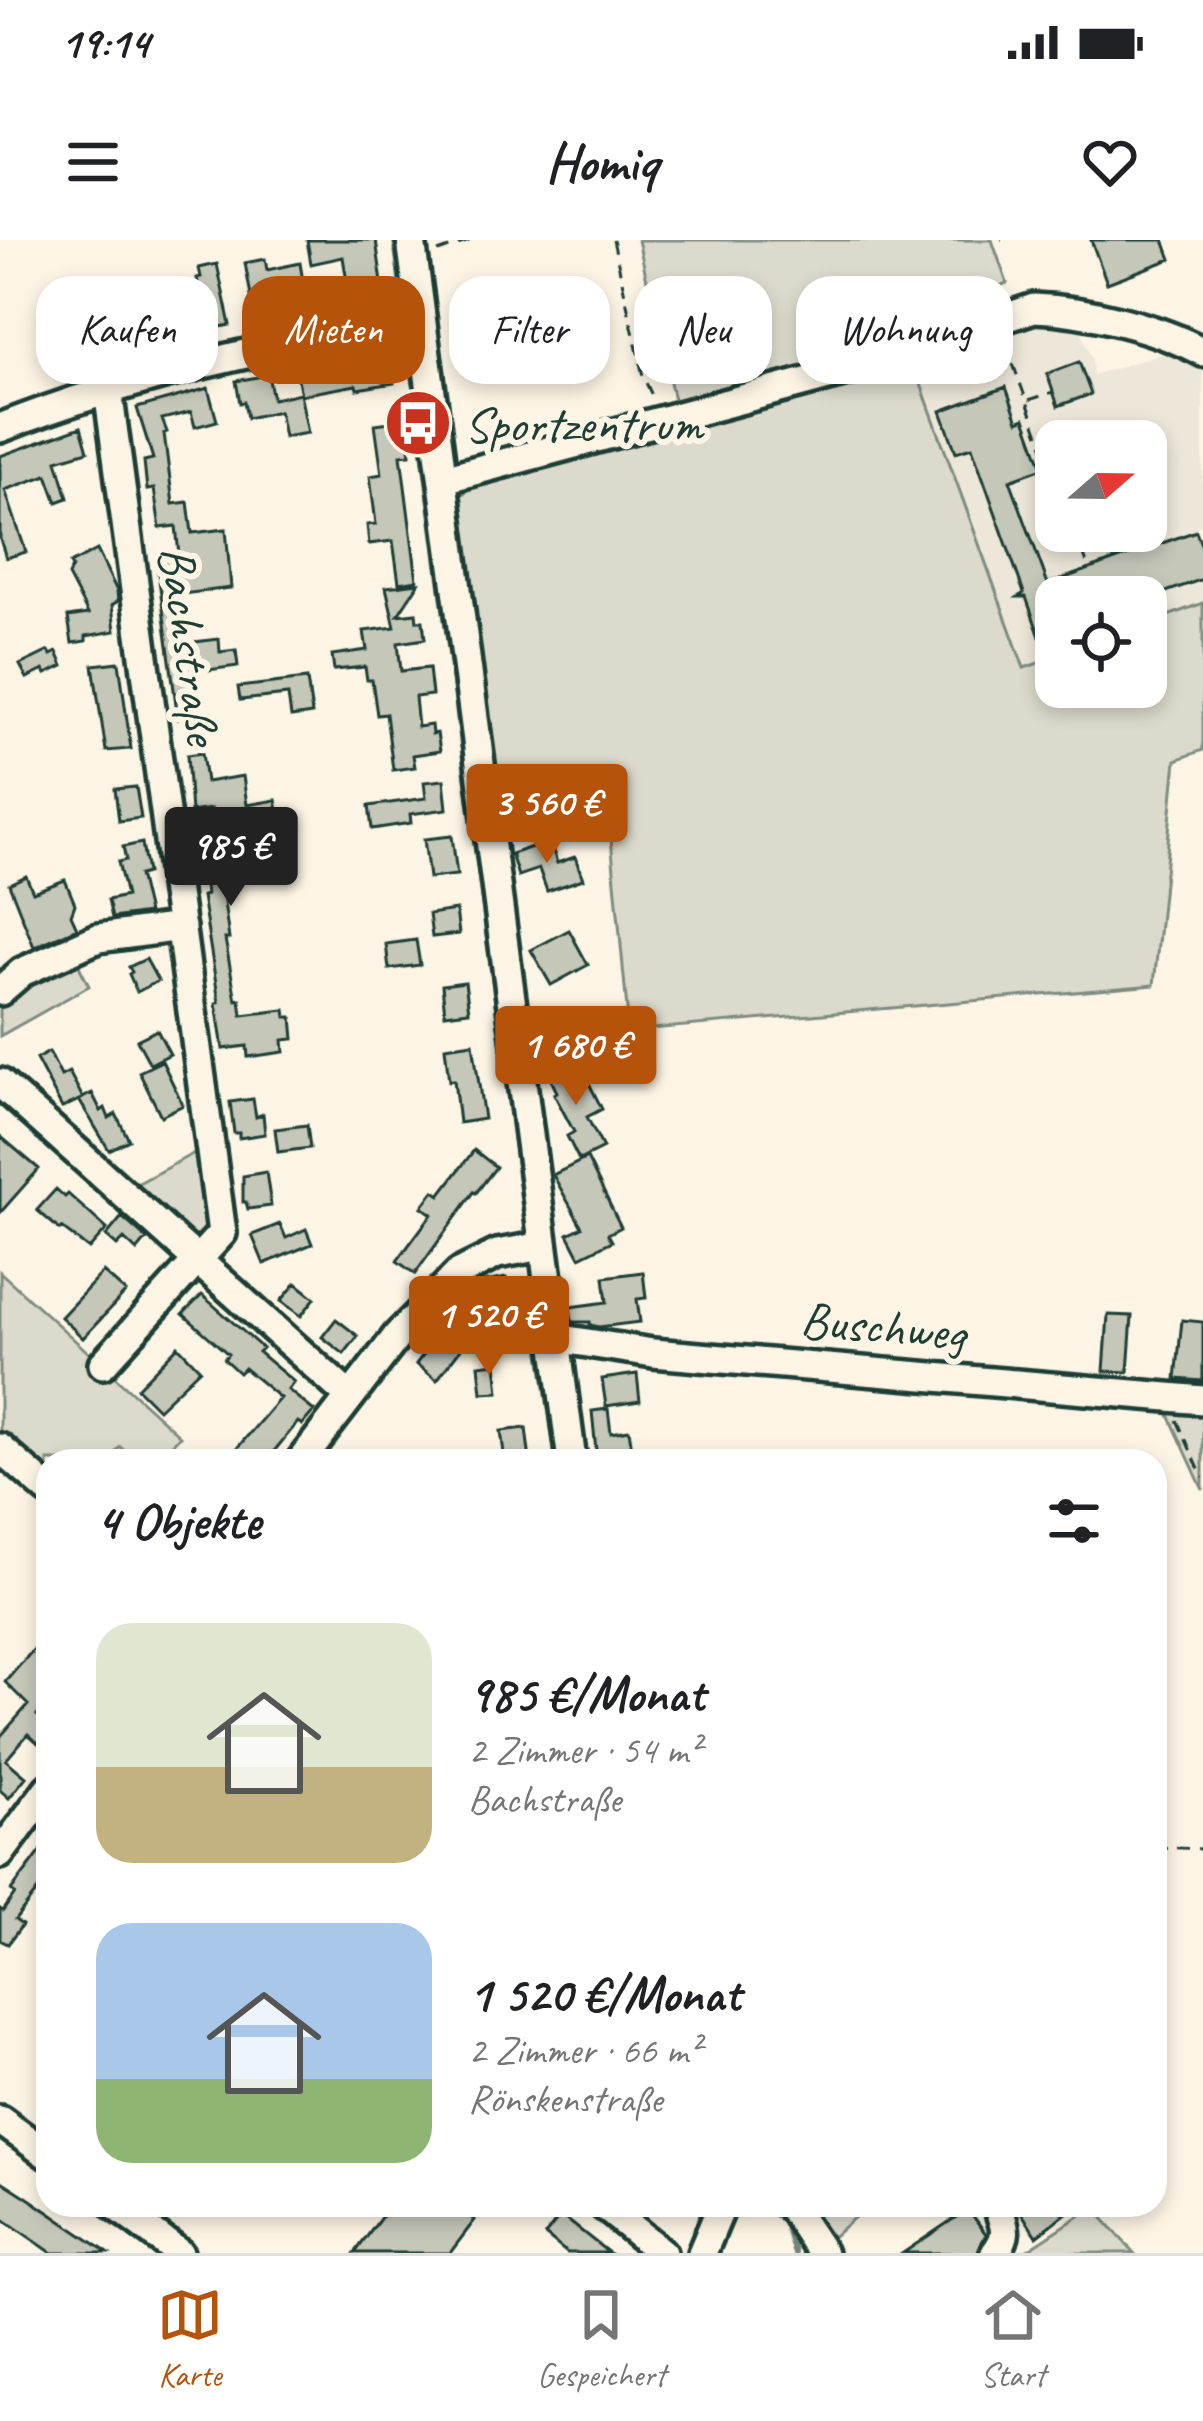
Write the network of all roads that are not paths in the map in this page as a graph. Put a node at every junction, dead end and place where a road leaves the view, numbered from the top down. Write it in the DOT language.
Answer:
graph roads {
  1 [pos="425,350"];
  2 [pos="1203,352"];
  3 [pos="242,353"];
  4 [pos="108,389"];
  5 [pos="0,428"];
  6 [pos="443,479"];
  7 [pos="181,927"];
  8 [pos="0,991"];
  9 [pos="0,1083"];
  10 [pos="543,1246"];
  11 [pos="199,1261"];
  12 [pos="555,1338"];
  13 [pos="103,1364"];
  14 [pos="350,1396"];
  15 [pos="1203,1400"];
  16 [pos="0,1448"];
  17 [pos="310,1449"];
  18 [pos="570,1449"];
  19 [pos="36,1480"];
  20 [pos="36,1805"];
  21 [pos="0,1854"];
  22 [pos="0,2120"];
  23 [pos="36,2147"];
  24 [pos="131,2217"];
  25 [pos="618,2217"];
  26 [pos="717,2217"];
  27 [pos="798,2217"];
  28 [pos="1002,2217"];
  29 [pos="179,2253"];
  30 [pos="662,2253"];
  31 [pos="702,2253"];
  32 [pos="822,2253"];
  33 [pos="995,2253"];
  1 -- 6 [label="street"];
  2 -- 6 [label="street"];
  3 -- 4 [label="street"];
  4 -- 5 [label="street"];
  4 -- 7 [label="street, Bachstraße"];
  6 -- 10 [label="street"];
  7 -- 8 [label="street"];
  7 -- 11 [label="street, Bachstraße"];
  9 -- 11 [label="street"];
  10 -- 12 [label="street"];
  10 -- 14 [label="street"];
  11 -- 13 [label="street"];
  11 -- 14 [label="street"];
  12 -- 15 [label="street, Buschweg"];
  12 -- 18 [label="street"];
  14 -- 17 [label="street"];
  16 -- 19 [label="street"];
  20 -- 21 [label="street"];
  22 -- 23 [label="street"];
  24 -- 29 [label="street"];
  25 -- 30 [label="street"];
  26 -- 31 [label="street"];
  27 -- 32 [label="street"];
  28 -- 33 [label="street"];
}
